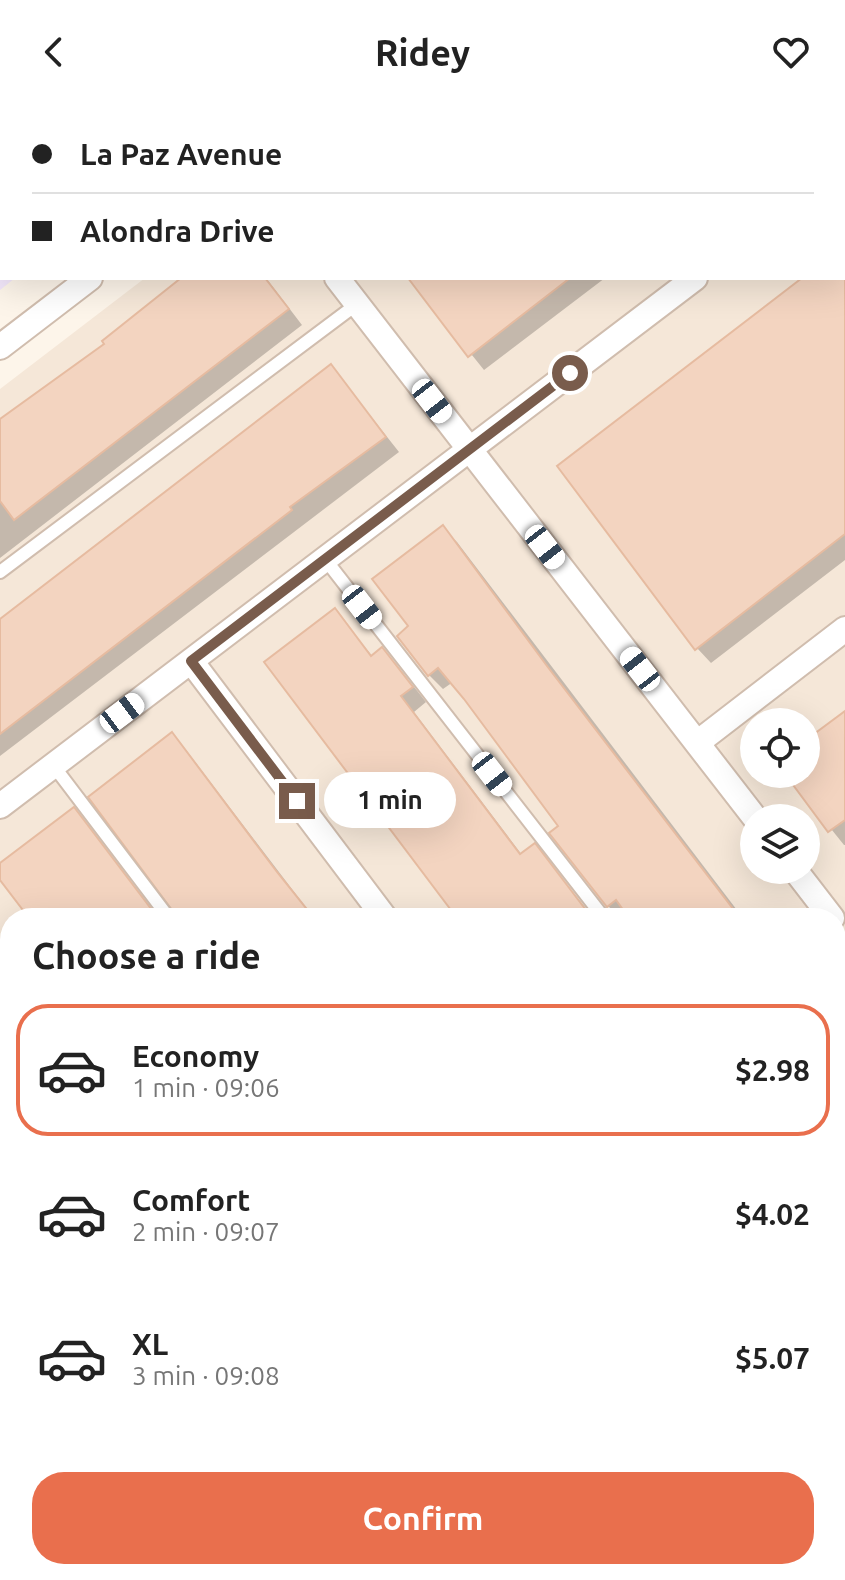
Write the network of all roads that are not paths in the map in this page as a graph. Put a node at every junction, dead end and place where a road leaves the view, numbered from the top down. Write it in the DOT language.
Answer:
graph roads {
  1 [pos="87,280"];
  2 [pos="339,280"];
  3 [pos="692,280"];
  4 [pos="357,304"];
  5 [pos="0,347"];
  6 [pos="470,449"];
  7 [pos="325,559"];
  8 [pos="0,572"];
  9 [pos="845,629"];
  10 [pos="191,661"];
  11 [pos="697,743"];
  12 [pos="53,765"];
  13 [pos="744,804"];
  14 [pos="0,806"];
  15 [pos="806,884"];
  16 [pos="161,908"];
  17 [pos="377,908"];
  18 [pos="596,908"];
  19 [pos="825,908"];
  1 -- 5 [label="street"];
  2 -- 4 [label="street"];
  3 -- 6 [label="street"];
  4 -- 6 [label="street"];
  4 -- 8 [label="lane"];
  6 -- 7 [label="street"];
  6 -- 11 [label="street"];
  7 -- 10 [label="street"];
  7 -- 18 [label="lane"];
  9 -- 11 [label="street"];
  10 -- 12 [label="street"];
  10 -- 17 [label="street"];
  11 -- 13 [label="street"];
  12 -- 14 [label="street"];
  12 -- 16 [label="lane"];
  15 -- 19 [label="street"];
}
